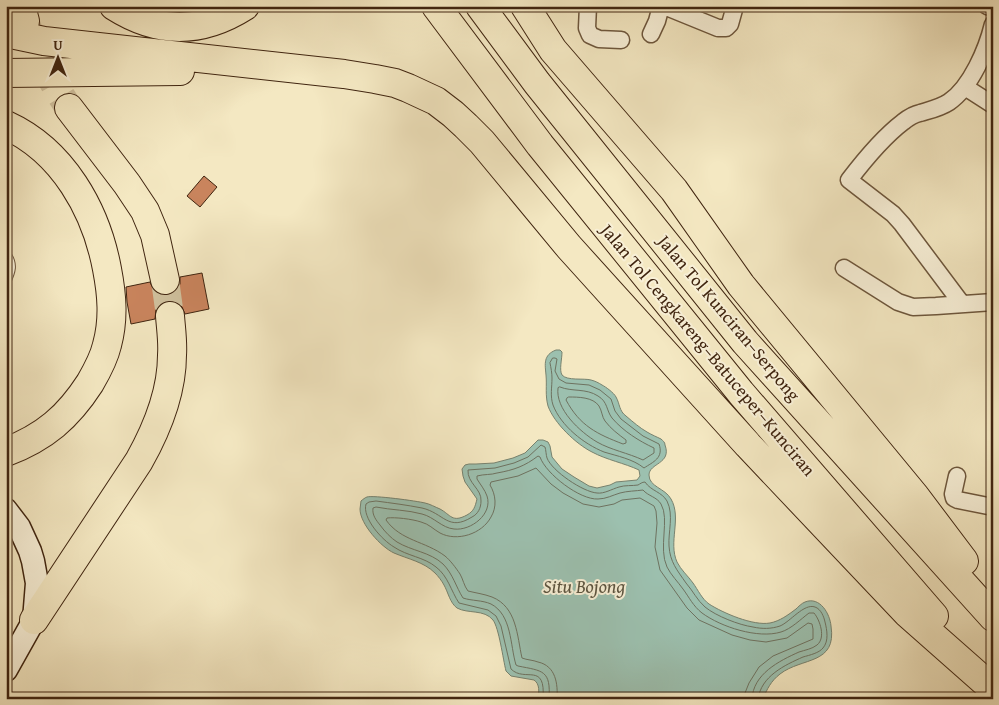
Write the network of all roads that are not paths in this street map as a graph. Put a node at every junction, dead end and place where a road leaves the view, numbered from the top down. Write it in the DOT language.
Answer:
graph roads {
  1 [pos="114,6"];
  2 [pos="245,6"];
  3 [pos="436,6"];
  4 [pos="480,6"];
  5 [pos="525,6"];
  6 [pos="588,6"];
  7 [pos="662,6"];
  8 [pos="734,6"];
  9 [pos="987,6"];
  10 [pos="993,8"];
  11 [pos="17,20"];
  12 [pos="993,24"];
  13 [pos="651,34"];
  14 [pos="621,40"];
  15 [pos="309,71"];
  16 [pos="6,73"];
  17 [pos="965,87"];
  18 [pos="993,105"];
  19 [pos="69,108"];
  20 [pos="6,125"];
  21 [pos="6,254"];
  22 [pos="844,268"];
  23 [pos="165,280"];
  24 [pos="6,282"];
  25 [pos="993,302"];
  26 [pos="962,304"];
  27 [pos="170,316"];
  28 [pos="6,452"];
  29 [pos="958,476"];
  30 [pos="993,507"];
  31 [pos="6,510"];
  32 [pos="993,599"];
  33 [pos="993,617"];
  34 [pos="34,620"];
  35 [pos="6,670"];
  36 [pos="993,683"];
  37 [pos="993,689"];
  1 -- 2 [label="highway"];
  3 -- 36 [label="highway, Jalan Tol Cengkareng–Batuceper–Kunciran"];
  4 -- 33 [label="highway, Jalan Tol Kunciran–Serpong"];
  5 -- 32 [label="highway"];
  6 -- 14 [label="street"];
  7 -- 8 [label="street"];
  7 -- 13 [label="street"];
  9 -- 10 [label="street"];
  11 -- 15 [label="highway"];
  12 -- 17 [label="street"];
  15 -- 16 [label="highway"];
  15 -- 37 [label="highway"];
  17 -- 18 [label="street"];
  17 -- 26 [label="street"];
  19 -- 23 [label="highway"];
  20 -- 28 [label="highway"];
  21 -- 24 [label="lane"];
  22 -- 26 [label="street"];
  25 -- 26 [label="street"];
  27 -- 34 [label="highway"];
  29 -- 30 [label="street"];
  31 -- 34 [label="main road"];
  34 -- 35 [label="main road"];
}
